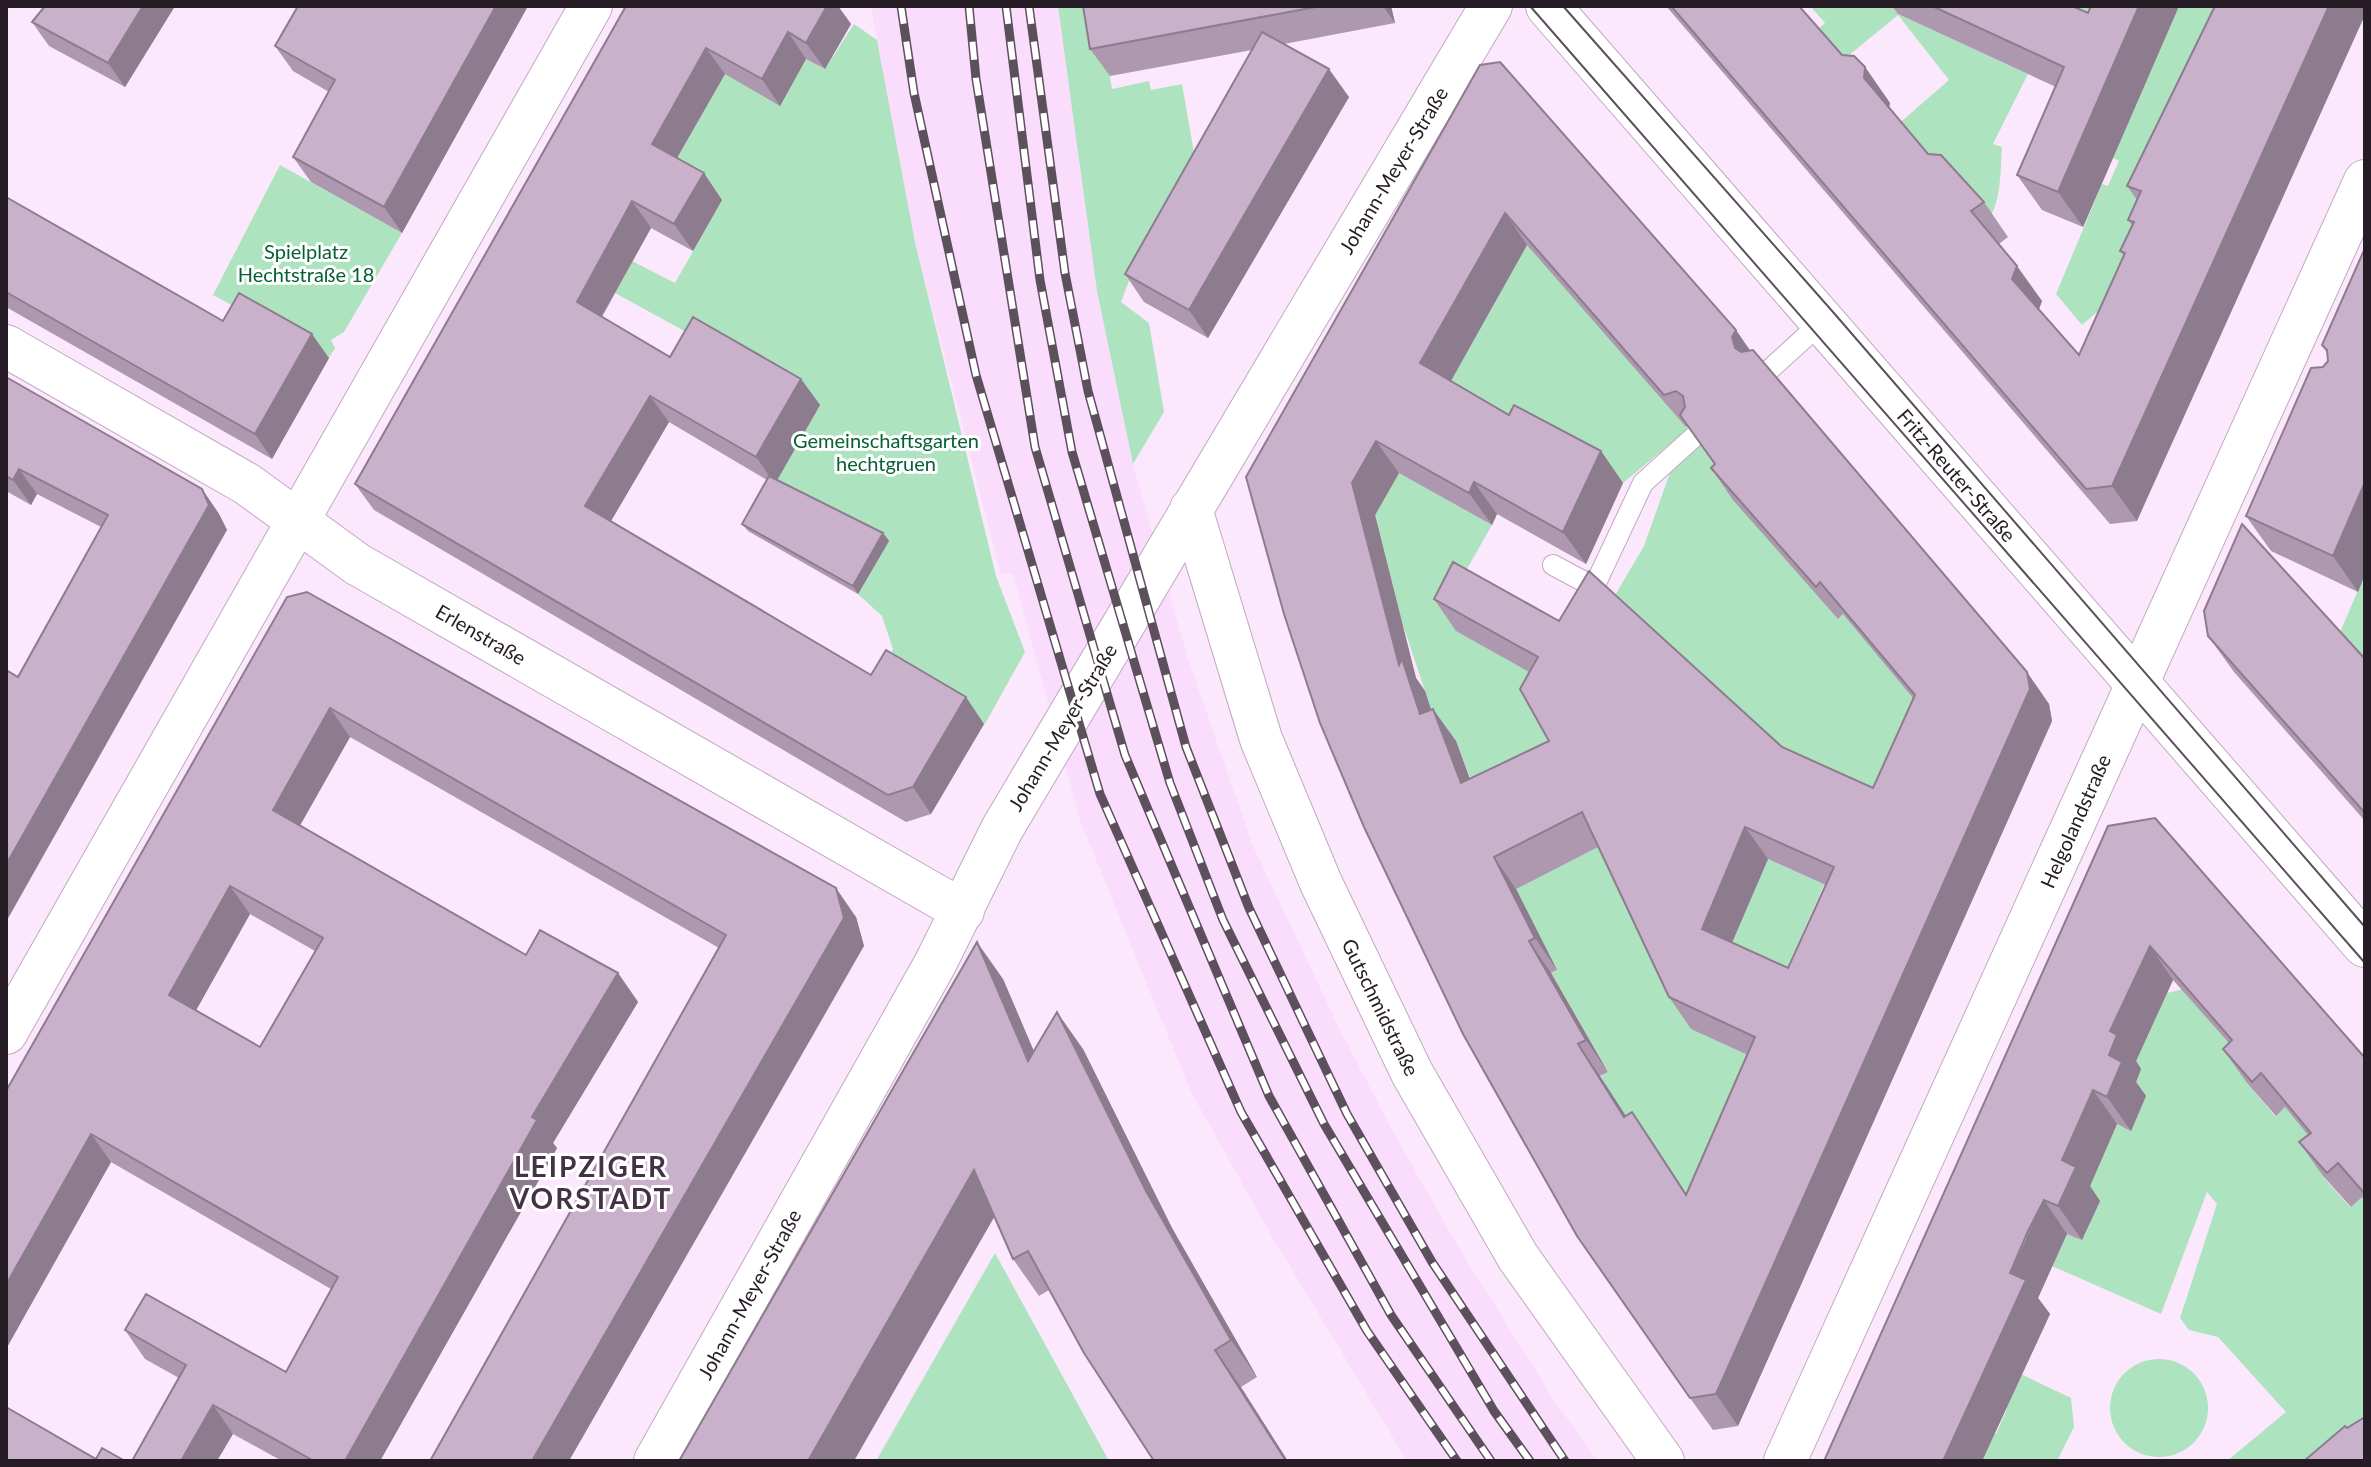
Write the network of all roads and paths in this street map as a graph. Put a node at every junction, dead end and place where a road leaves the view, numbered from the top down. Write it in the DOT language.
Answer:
graph roads {
  1 [pos="591,6"];
  2 [pos="1491,6"];
  3 [pos="1548,6"];
  4 [pos="2365,181"];
  5 [pos="1823,321"];
  6 [pos="6,346"];
  7 [pos="1767,372"];
  8 [pos="1695,436"];
  9 [pos="1191,509"];
  10 [pos="298,520"];
  11 [pos="1553,565"];
  12 [pos="2137,683"];
  13 [pos="963,911"];
  14 [pos="2365,945"];
  15 [pos="6,1033"];
  16 [pos="655,1461"];
  17 [pos="1663,1461"];
  18 [pos="1785,1461"];
  1 -- 10 [label="street"];
  2 -- 9 [label="street, Johann-Meyer-Straße"];
  3 -- 5 [label="main road, Fritz-Reuter-Straße"];
  4 -- 12 [label="street, Helgolandstraße"];
  5 -- 7 [label="lane"];
  5 -- 12 [label="main road, Fritz-Reuter-Straße"];
  6 -- 10 [label="street, Erlenstraße"];
  8 -- 11 [label="lane"];
  9 -- 13 [label="street, Johann-Meyer-Straße"];
  9 -- 17 [label="street, Gutschmidstraße"];
  10 -- 13 [label="street, Erlenstraße"];
  10 -- 15 [label="street"];
  12 -- 14 [label="main road, Fritz-Reuter-Straße"];
  12 -- 18 [label="street, Helgolandstraße"];
  13 -- 16 [label="street, Johann-Meyer-Straße"];
}
